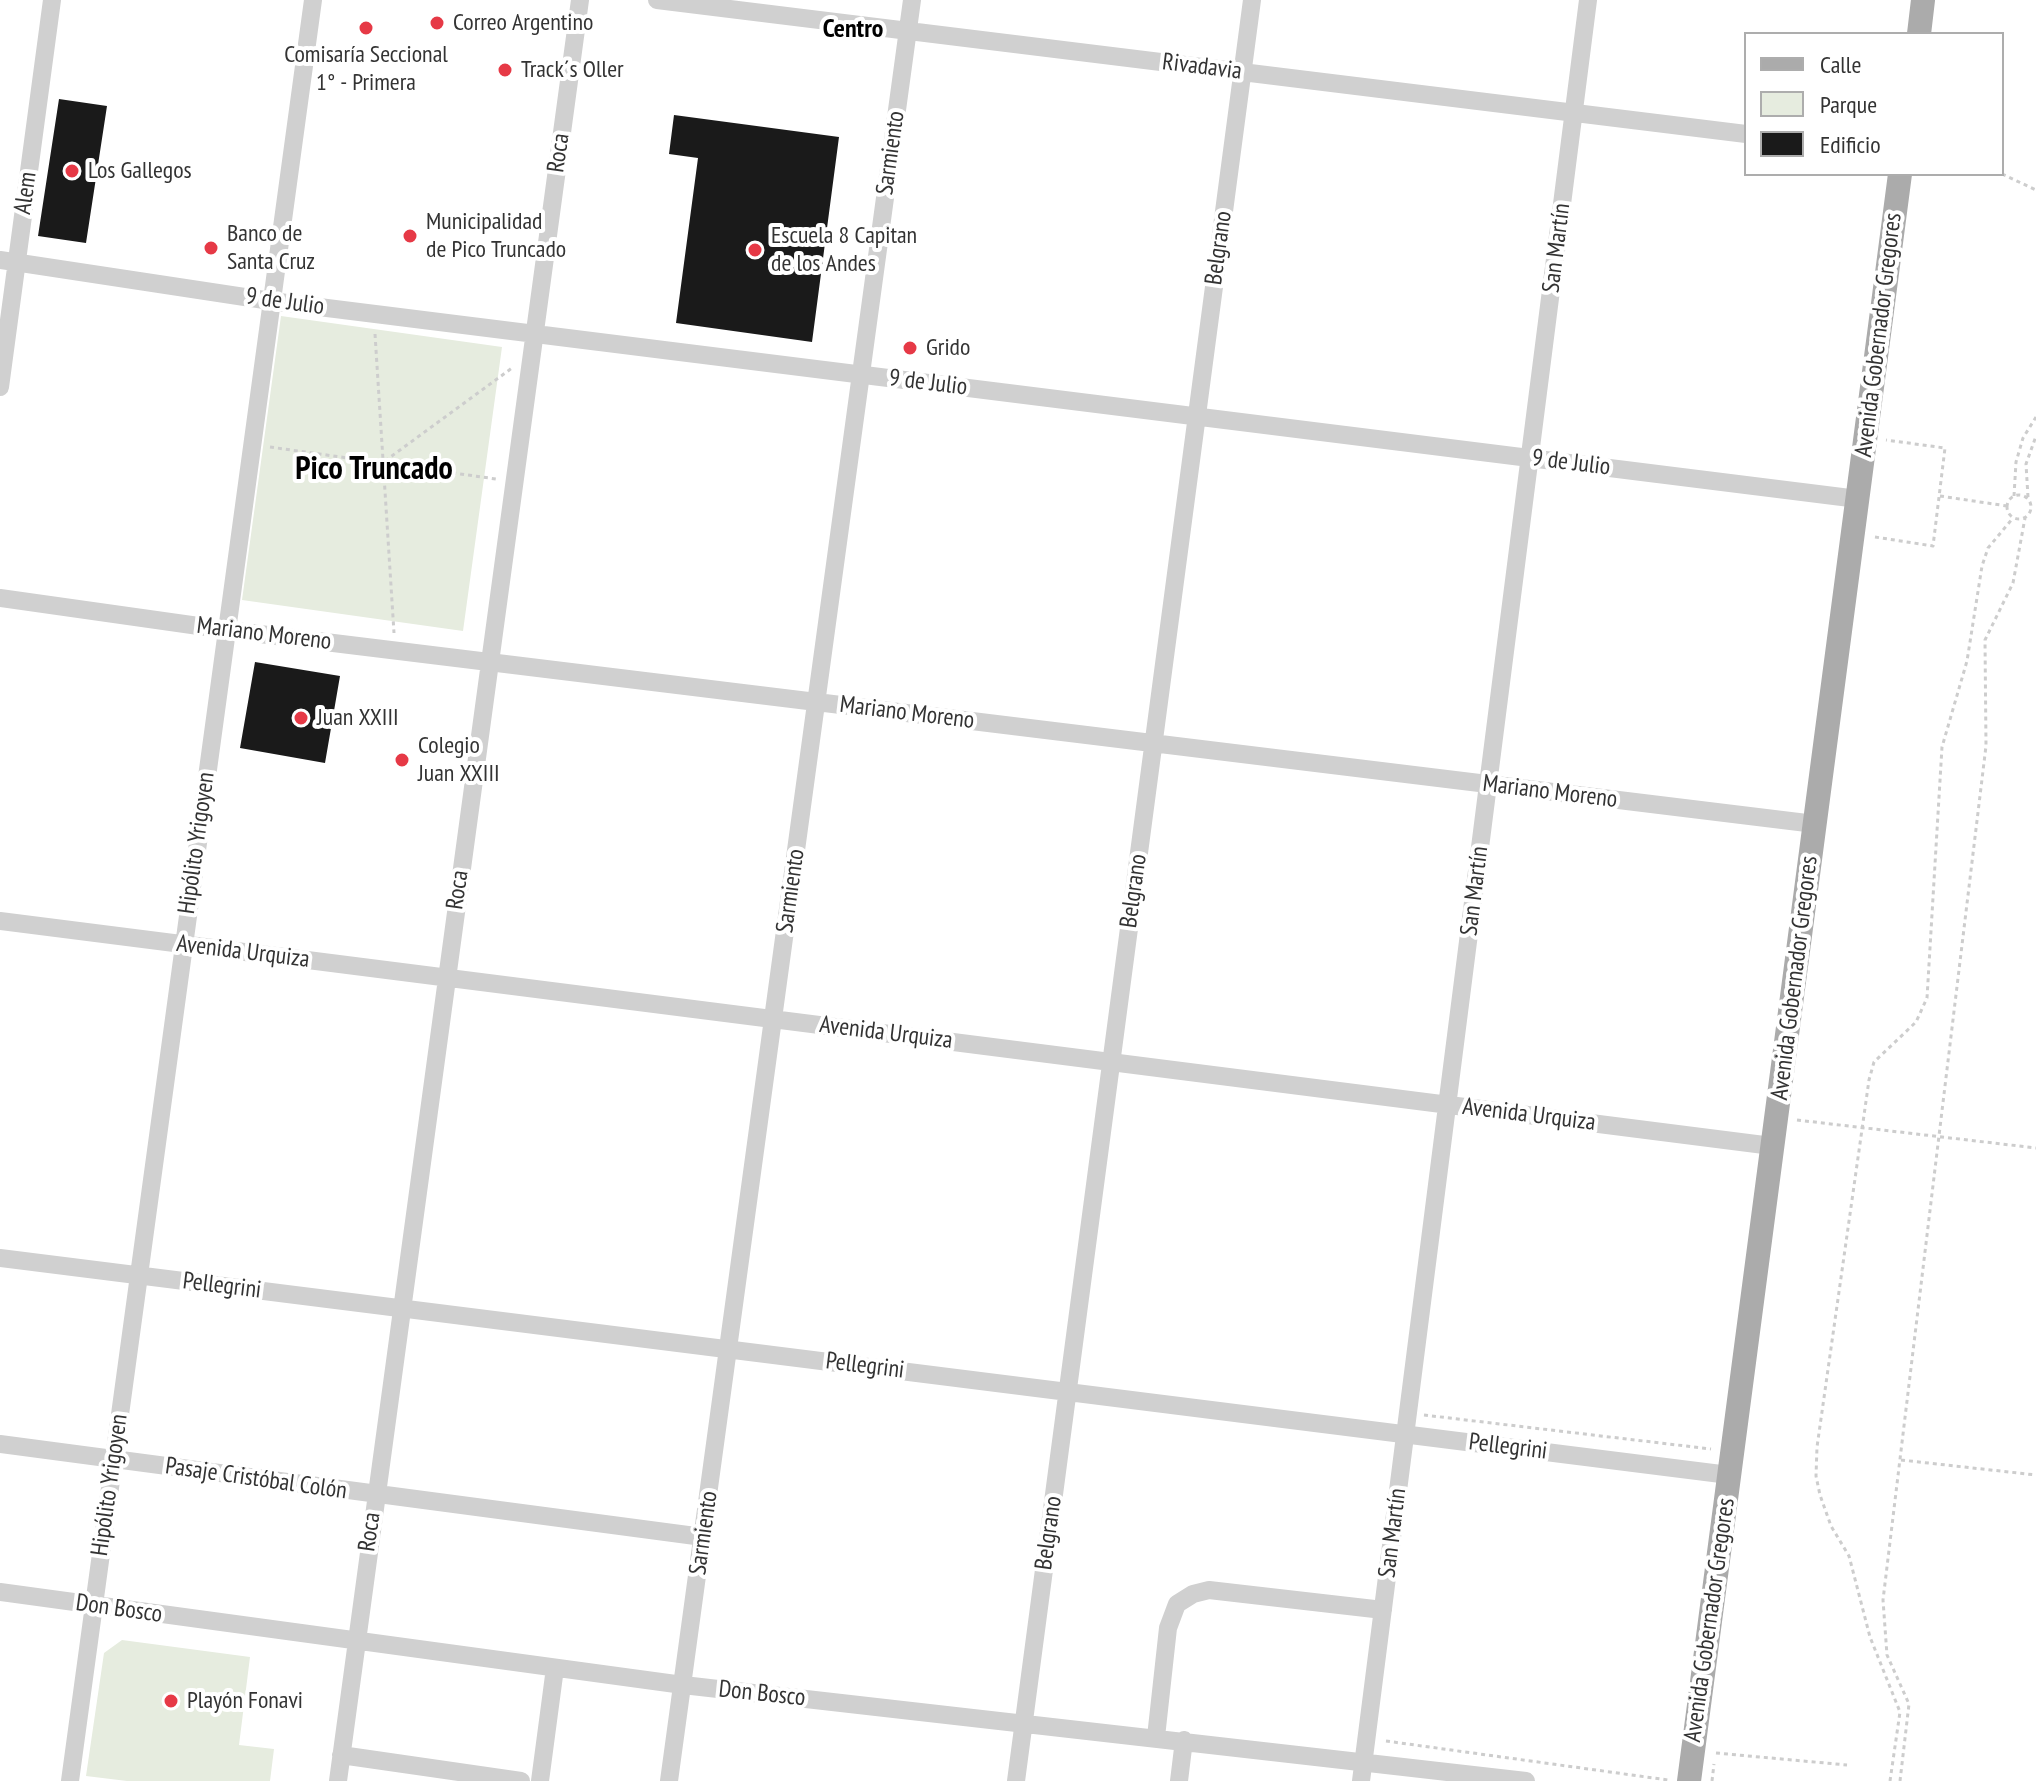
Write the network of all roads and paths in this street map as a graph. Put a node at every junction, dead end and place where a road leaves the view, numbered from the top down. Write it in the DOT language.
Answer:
graph roads {
  1 [pos="52,0"];
  2 [pos="313,0"];
  3 [pos="580,0"];
  4 [pos="657,0"];
  5 [pos="912,0"];
  6 [pos="1252,0"];
  7 [pos="1588,0"];
  8 [pos="1923,0"];
  9 [pos="908,31"];
  10 [pos="1919,32"];
  11 [pos="1242,72"];
  12 [pos="1574,113"];
  13 [pos="1744,134"];
  14 [pos="2004,175"];
  15 [pos="1900,176"];
  16 [pos="2036,190"];
  17 [pos="8,261"];
  18 [pos="271,301"];
  19 [pos="374,314"];
  20 [pos="534,334"];
  21 [pos="531,354"];
  22 [pos="861,375"];
  23 [pos="0,387"];
  24 [pos="1196,417"];
  25 [pos="2036,417"];
  26 [pos="2036,436"];
  27 [pos="1886,440"];
  28 [pos="250,445"];
  29 [pos="1530,458"];
  30 [pos="384,461"];
  31 [pos="513,482"];
  32 [pos="1939,496"];
  33 [pos="2014,496"];
  34 [pos="1858,499"];
  35 [pos="2029,500"];
  36 [pos="2007,506"];
  37 [pos="2013,518"];
  38 [pos="2025,518"];
  39 [pos="1870,536"];
  40 [pos="0,598"];
  41 [pos="227,630"];
  42 [pos="395,651"];
  43 [pos="490,662"];
  44 [pos="817,702"];
  45 [pos="1153,743"];
  46 [pos="1488,784"];
  47 [pos="1815,824"];
  48 [pos="0,921"];
  49 [pos="183,944"];
  50 [pos="445,978"];
  51 [pos="773,1019"];
  52 [pos="1111,1062"];
  53 [pos="1448,1105"];
  54 [pos="1776,1117"];
  55 [pos="1860,1129"];
  56 [pos="1937,1138"];
  57 [pos="1772,1146"];
  58 [pos="2036,1148"];
  59 [pos="0,1258"];
  60 [pos="138,1275"];
  61 [pos="401,1308"];
  62 [pos="729,1349"];
  63 [pos="1068,1392"];
  64 [pos="1408,1413"];
  65 [pos="1406,1434"];
  66 [pos="0,1444"];
  67 [pos="1713,1450"];
  68 [pos="113,1460"];
  69 [pos="1899,1460"];
  70 [pos="1729,1475"];
  71 [pos="2036,1475"];
  72 [pos="375,1495"];
  73 [pos="703,1537"];
  74 [pos="0,1592"];
  75 [pos="94,1606"];
  76 [pos="1383,1610"];
  77 [pos="356,1641"];
  78 [pos="555,1668"];
  79 [pos="683,1685"];
  80 [pos="1024,1722"];
  81 [pos="1156,1737"];
  82 [pos="1367,1739"];
  83 [pos="1184,1740"];
  84 [pos="341,1755"];
  85 [pos="1364,1760"];
  86 [pos="1847,1765"];
  87 [pos="70,1781"];
  88 [pos="338,1781"];
  89 [pos="521,1781"];
  90 [pos="540,1781"];
  91 [pos="669,1781"];
  92 [pos="1016,1781"];
  93 [pos="1179,1781"];
  94 [pos="1361,1781"];
  95 [pos="1526,1781"];
  96 [pos="1675,1781"];
  97 [pos="1689,1781"];
  98 [pos="1712,1781"];
  99 [pos="1890,1781"];
  100 [pos="1900,1781"];
  1 -- 17 [label="street, Alem"];
  2 -- 18 [label="street, Hipólito Yrigoyen"];
  3 -- 20 [label="street, Roca"];
  4 -- 9 [label="street, Rivadavia"];
  5 -- 9 [label="street, Sarmiento"];
  6 -- 11 [label="street, Belgrano"];
  7 -- 12 [label="street, San Martín"];
  8 -- 10 [label="main road"];
  9 -- 11 [label="street, Rivadavia"];
  9 -- 22 [label="street, Sarmiento"];
  11 -- 12 [label="street, Rivadavia"];
  11 -- 24 [label="street, Belgrano"];
  12 -- 13 [label="street, Rivadavia"];
  12 -- 29 [label="street, San Martín"];
  14 -- 16 [label="path"];
  15 -- 34 [label="main road, Avenida Gobernador Gregores"];
  17 -- 18 [label="street, 9 de Julio"];
  17 -- 23 [label="street, Alem"];
  18 -- 19 [label="street, 9 de Julio"];
  18 -- 28 [label="street, Hipólito Yrigoyen"];
  19 -- 20 [label="street, 9 de Julio"];
  19 -- 30 [label="path"];
  20 -- 21 [label="street, Roca"];
  20 -- 22 [label="street, 9 de Julio"];
  21 -- 30 [label="path"];
  21 -- 31 [label="street, Roca"];
  22 -- 24 [label="street, 9 de Julio"];
  22 -- 44 [label="street, Sarmiento"];
  24 -- 29 [label="street, 9 de Julio"];
  24 -- 45 [label="street, Belgrano"];
  25 -- 33 [label="path"];
  26 -- 35 [label="path"];
  27 -- 32 [label="path"];
  28 -- 30 [label="path"];
  28 -- 41 [label="street, Hipólito Yrigoyen"];
  29 -- 34 [label="street, 9 de Julio"];
  29 -- 46 [label="street, San Martín"];
  30 -- 31 [label="path"];
  30 -- 42 [label="path"];
  31 -- 43 [label="street, Roca"];
  32 -- 36 [label="path"];
  32 -- 39 [label="path"];
  33 -- 35 [label="path"];
  33 -- 36 [label="path"];
  34 -- 47 [label="main road, Avenida Gobernador Gregores"];
  35 -- 38 [label="path"];
  36 -- 37 [label="path"];
  37 -- 38 [label="path"];
  37 -- 55 [label="path"];
  38 -- 56 [label="path"];
  40 -- 41 [label="street, Mariano Moreno"];
  41 -- 42 [label="street, Mariano Moreno"];
  41 -- 49 [label="street, Hipólito Yrigoyen"];
  42 -- 43 [label="street, Mariano Moreno"];
  43 -- 44 [label="street, Mariano Moreno"];
  43 -- 50 [label="street, Roca"];
  44 -- 45 [label="street, Mariano Moreno"];
  44 -- 51 [label="street, Sarmiento"];
  45 -- 46 [label="street, Mariano Moreno"];
  45 -- 52 [label="street, Belgrano"];
  46 -- 47 [label="street, Mariano Moreno"];
  46 -- 53 [label="street, San Martín"];
  47 -- 54 [label="main road, Avenida Gobernador Gregores"];
  48 -- 49 [label="street, Avenida Urquiza"];
  49 -- 50 [label="street, Avenida Urquiza"];
  49 -- 60 [label="street, Hipólito Yrigoyen"];
  50 -- 51 [label="street, Avenida Urquiza"];
  50 -- 61 [label="street, Roca"];
  51 -- 52 [label="street, Avenida Urquiza"];
  51 -- 62 [label="street, Sarmiento"];
  52 -- 53 [label="street, Avenida Urquiza"];
  52 -- 63 [label="street, Belgrano"];
  53 -- 57 [label="street, Avenida Urquiza"];
  53 -- 64 [label="street, San Martín"];
  54 -- 55 [label="path"];
  54 -- 57 [label="main road, Avenida Gobernador Gregores"];
  55 -- 56 [label="path"];
  55 -- 99 [label="path"];
  56 -- 58 [label="path"];
  56 -- 69 [label="path"];
  57 -- 70 [label="main road, Avenida Gobernador Gregores"];
  59 -- 60 [label="street, Pellegrini"];
  60 -- 61 [label="street, Pellegrini"];
  60 -- 68 [label="street, Hipólito Yrigoyen"];
  61 -- 62 [label="street, Pellegrini"];
  61 -- 72 [label="street, Roca"];
  62 -- 63 [label="street, Pellegrini"];
  62 -- 73 [label="street, Sarmiento"];
  63 -- 65 [label="street, Pellegrini"];
  63 -- 80 [label="street, Belgrano"];
  64 -- 65 [label="street, San Martín"];
  64 -- 67 [label="path"];
  65 -- 70 [label="street, Pellegrini"];
  65 -- 76 [label="street, San Martín"];
  66 -- 68 [label="street, Pasaje Cristóbal Colón"];
  68 -- 72 [label="street, Pasaje Cristóbal Colón"];
  68 -- 75 [label="street, Hipólito Yrigoyen"];
  69 -- 71 [label="path"];
  69 -- 100 [label="path"];
  70 -- 97 [label="main road, Avenida Gobernador Gregores"];
  72 -- 73 [label="street, Pasaje Cristóbal Colón"];
  72 -- 77 [label="street, Roca"];
  73 -- 79 [label="street, Sarmiento"];
  74 -- 75 [label="street, Don Bosco"];
  75 -- 77 [label="street, Don Bosco"];
  75 -- 87 [label="street, Hipólito Yrigoyen"];
  76 -- 81 [label="street"];
  76 -- 82 [label="street, San Martín"];
  77 -- 78 [label="street, Don Bosco"];
  77 -- 84 [label="street, Roca"];
  78 -- 79 [label="street, Don Bosco"];
  78 -- 90 [label="street"];
  79 -- 80 [label="street, Don Bosco"];
  79 -- 91 [label="street, Sarmiento"];
  80 -- 81 [label="street, Don Bosco"];
  80 -- 92 [label="street, Belgrano"];
  81 -- 83 [label="street, Don Bosco"];
  82 -- 85 [label="street, San Martín"];
  82 -- 96 [label="path"];
  83 -- 85 [label="street, Don Bosco"];
  83 -- 93 [label="street"];
  84 -- 88 [label="street, Roca"];
  84 -- 89 [label="street"];
  85 -- 94 [label="street, San Martín"];
  85 -- 95 [label="street, Don Bosco"];
  86 -- 98 [label="path"];
}
